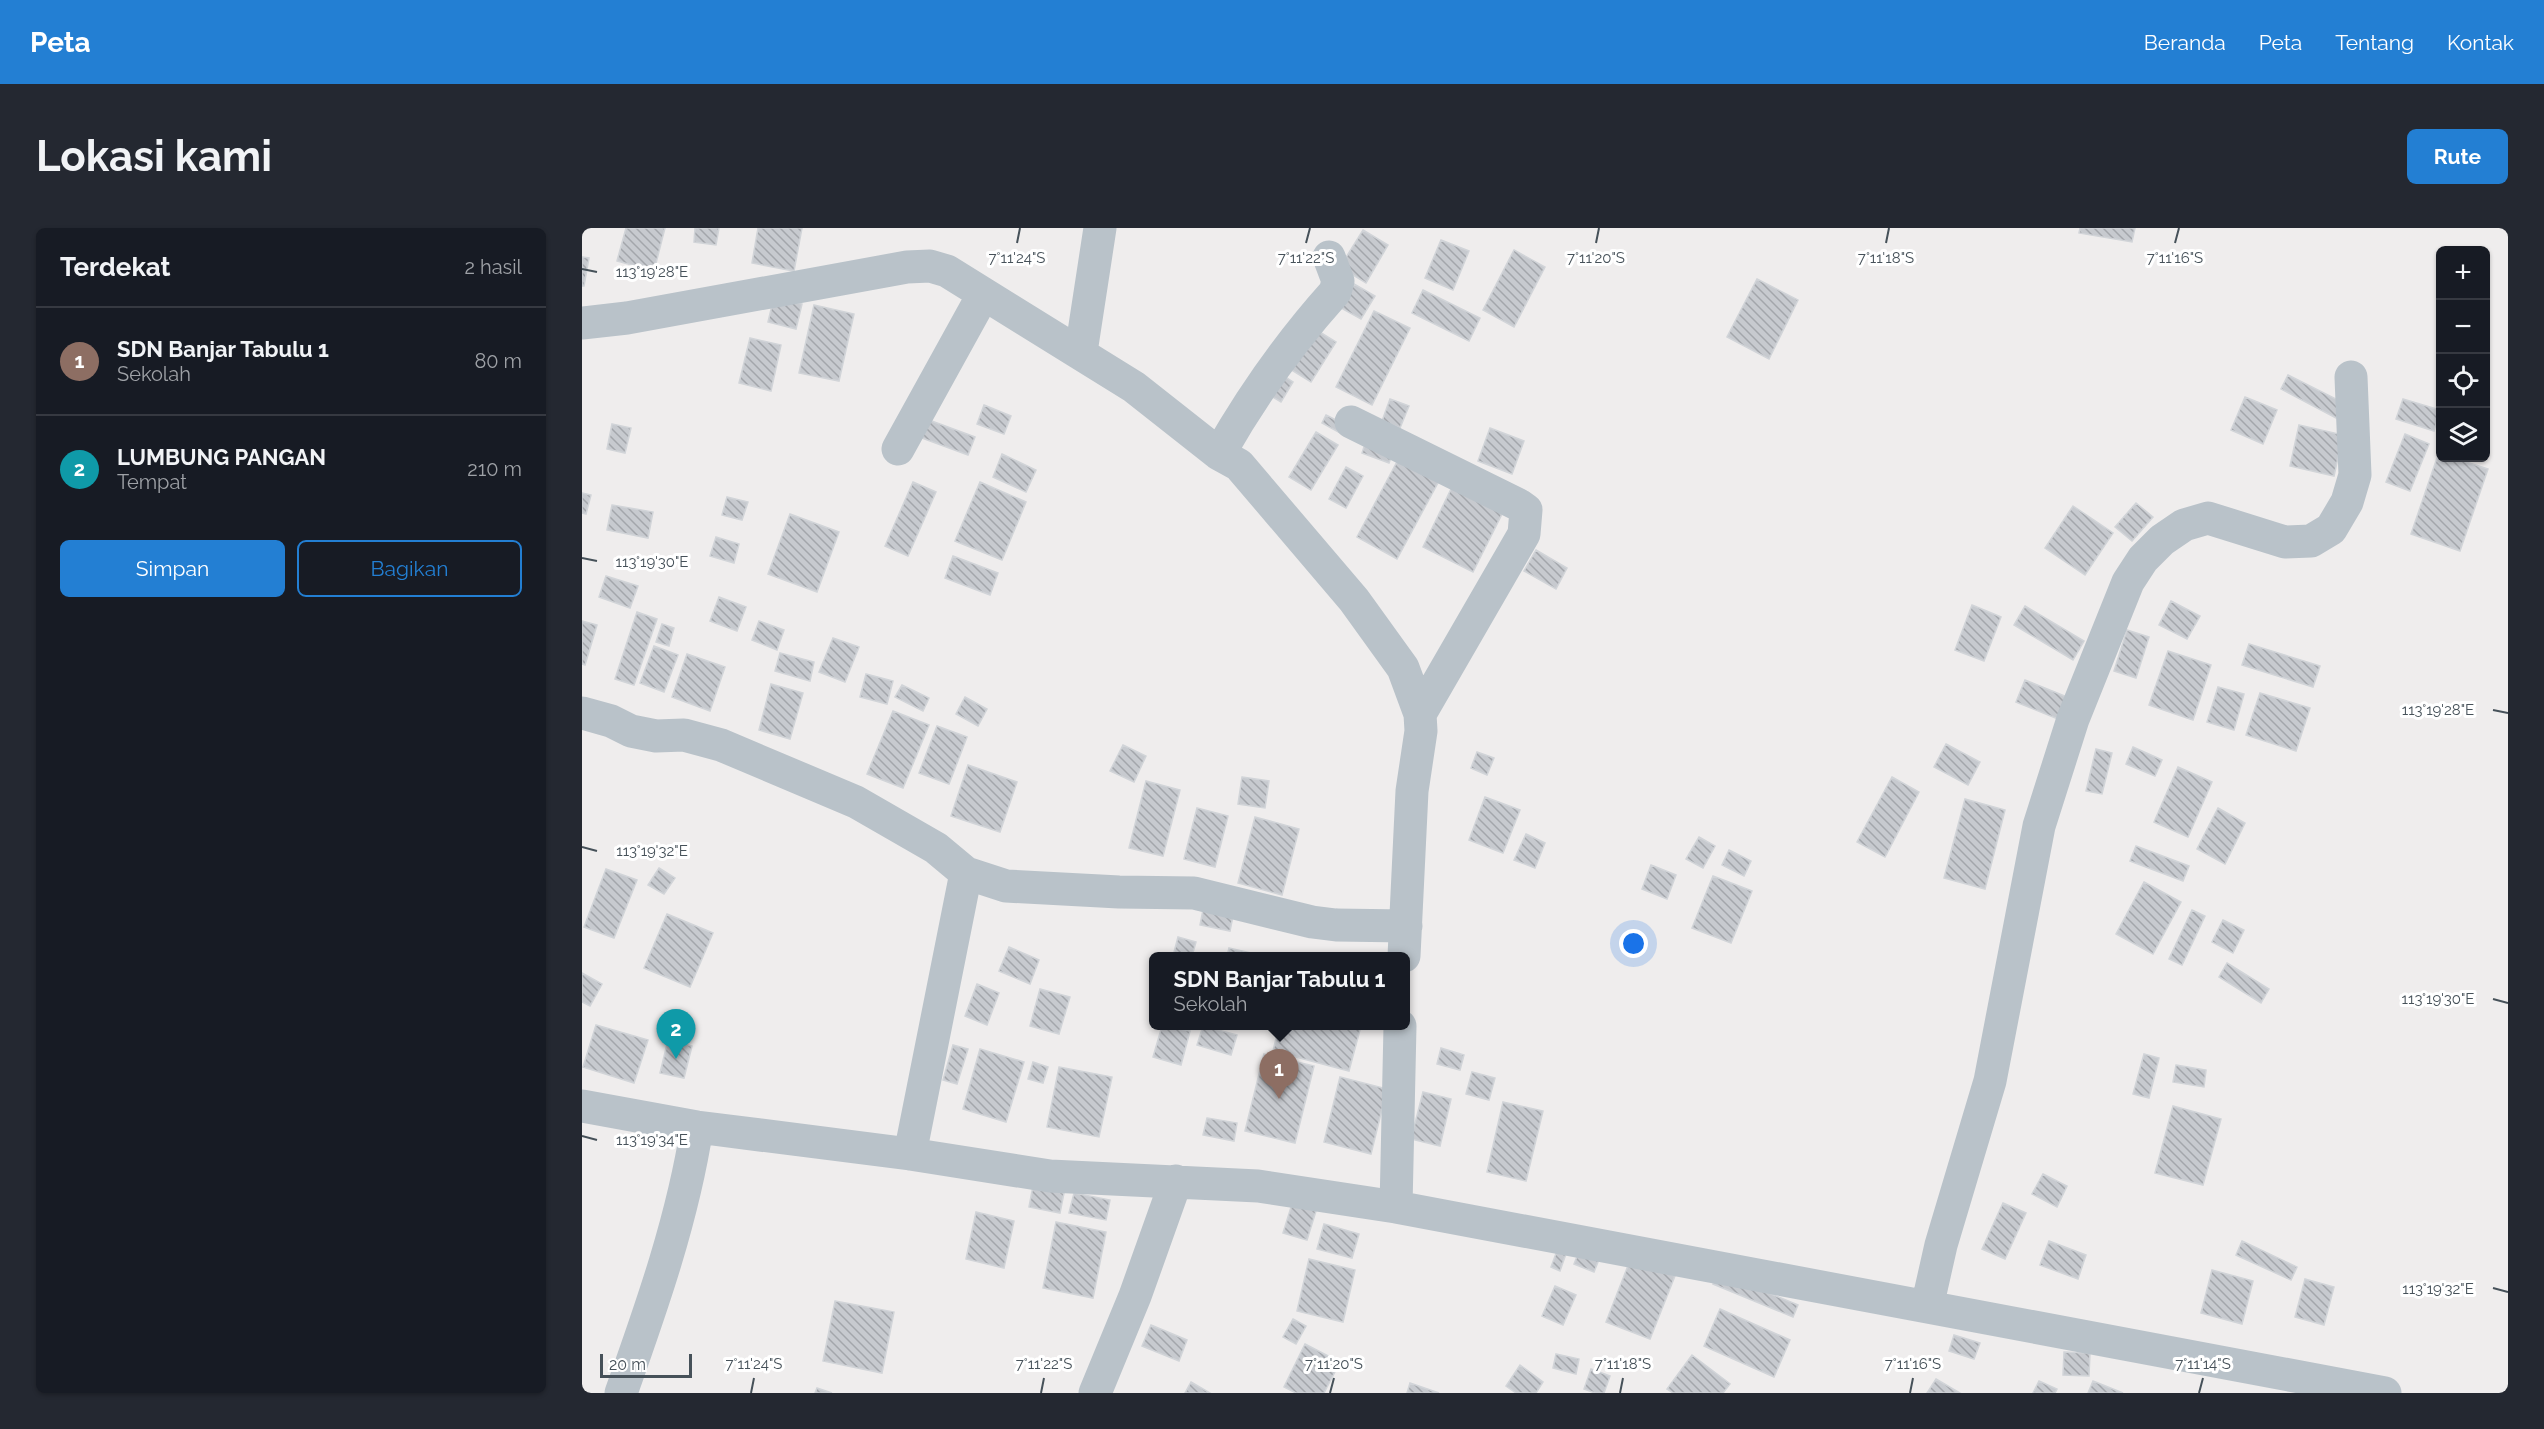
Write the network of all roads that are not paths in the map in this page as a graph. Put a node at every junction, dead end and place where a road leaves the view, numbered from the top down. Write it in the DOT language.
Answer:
graph roads {
  1 [pos="1100,228"];
  2 [pos="1329,257"];
  3 [pos="983,295"];
  4 [pos="582,322"];
  5 [pos="1081,352"];
  6 [pos="2351,377"];
  7 [pos="1351,422"];
  8 [pos="898,448"];
  9 [pos="1219,453"];
  10 [pos="582,713"];
  11 [pos="1420,714"];
  12 [pos="966,873"];
  13 [pos="1405,941"];
  14 [pos="1400,1030"];
  15 [pos="582,1106"];
  16 [pos="697,1127"];
  17 [pos="910,1154"];
  18 [pos="1176,1181"];
  19 [pos="1396,1207"];
  20 [pos="1927,1307"];
  21 [pos="621,1393"];
  22 [pos="1095,1393"];
  23 [pos="2385,1393"];
  1 -- 5 [label="street"];
  2 -- 9 [label="street"];
  3 -- 4 [label="street"];
  3 -- 5 [label="street"];
  3 -- 8 [label="street"];
  5 -- 9 [label="street"];
  6 -- 20 [label="street"];
  7 -- 11 [label="street"];
  9 -- 11 [label="street"];
  10 -- 12 [label="street"];
  11 -- 13 [label="street"];
  12 -- 13 [label="street"];
  12 -- 17 [label="street"];
  14 -- 19 [label="street"];
  15 -- 16 [label="street"];
  16 -- 17 [label="street"];
  16 -- 21 [label="street"];
  17 -- 18 [label="street"];
  18 -- 19 [label="street"];
  18 -- 22 [label="street"];
  19 -- 20 [label="street"];
  20 -- 23 [label="street"];
}
